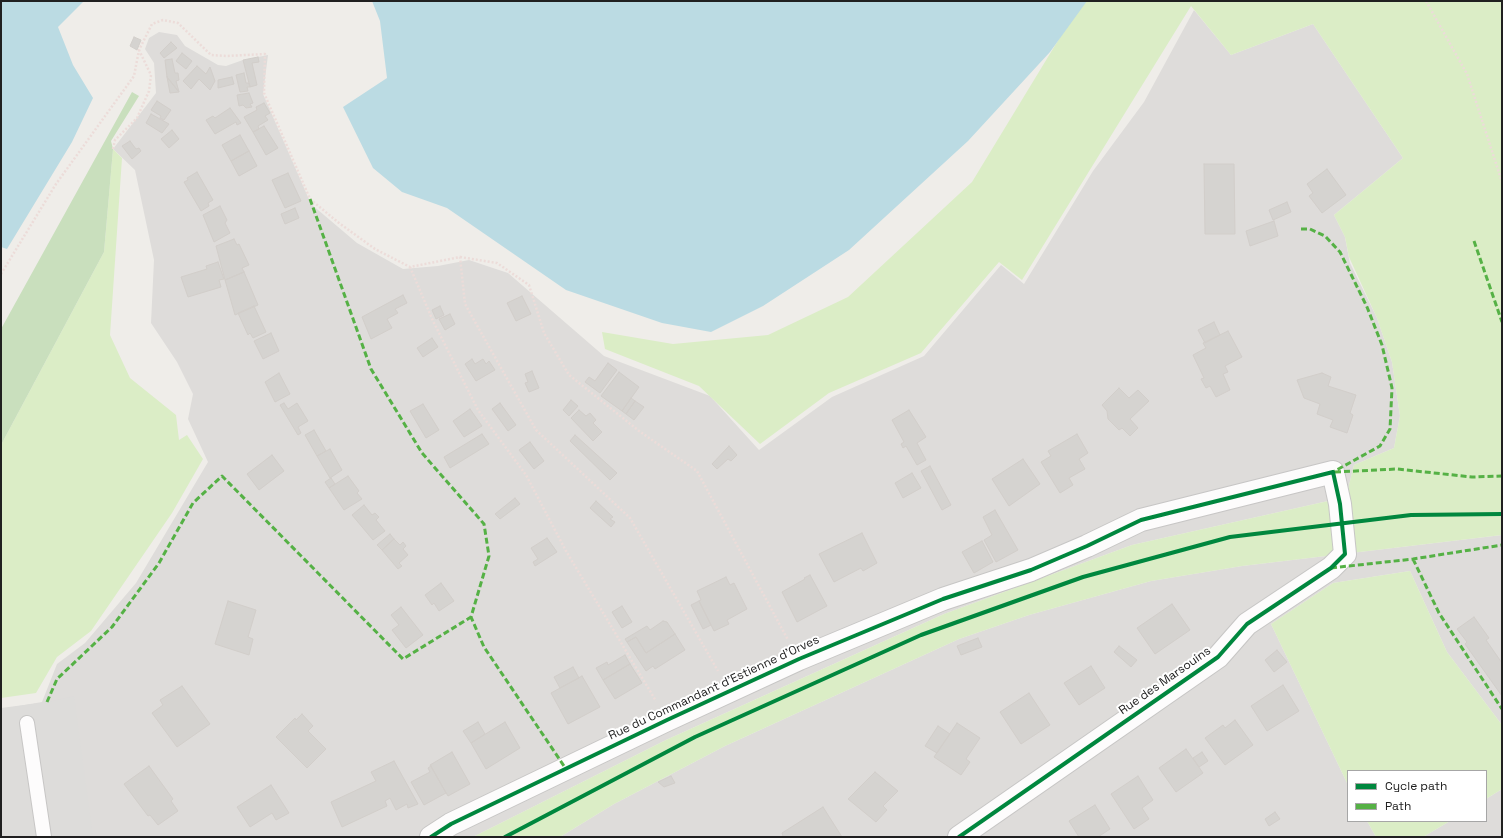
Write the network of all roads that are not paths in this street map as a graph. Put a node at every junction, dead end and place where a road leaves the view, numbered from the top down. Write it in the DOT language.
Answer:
graph roads {
  1 [pos="1333,472"];
  2 [pos="27,724"];
  3 [pos="963,836"];
  4 [pos="44,837"];
  5 [pos="431,837"];
  1 -- 3 [label="street, Rue des Marsouins"];
  1 -- 5 [label="street, Rue du Commandant d'Estienne d'Orves"];
  2 -- 4 [label="lane"];
}
